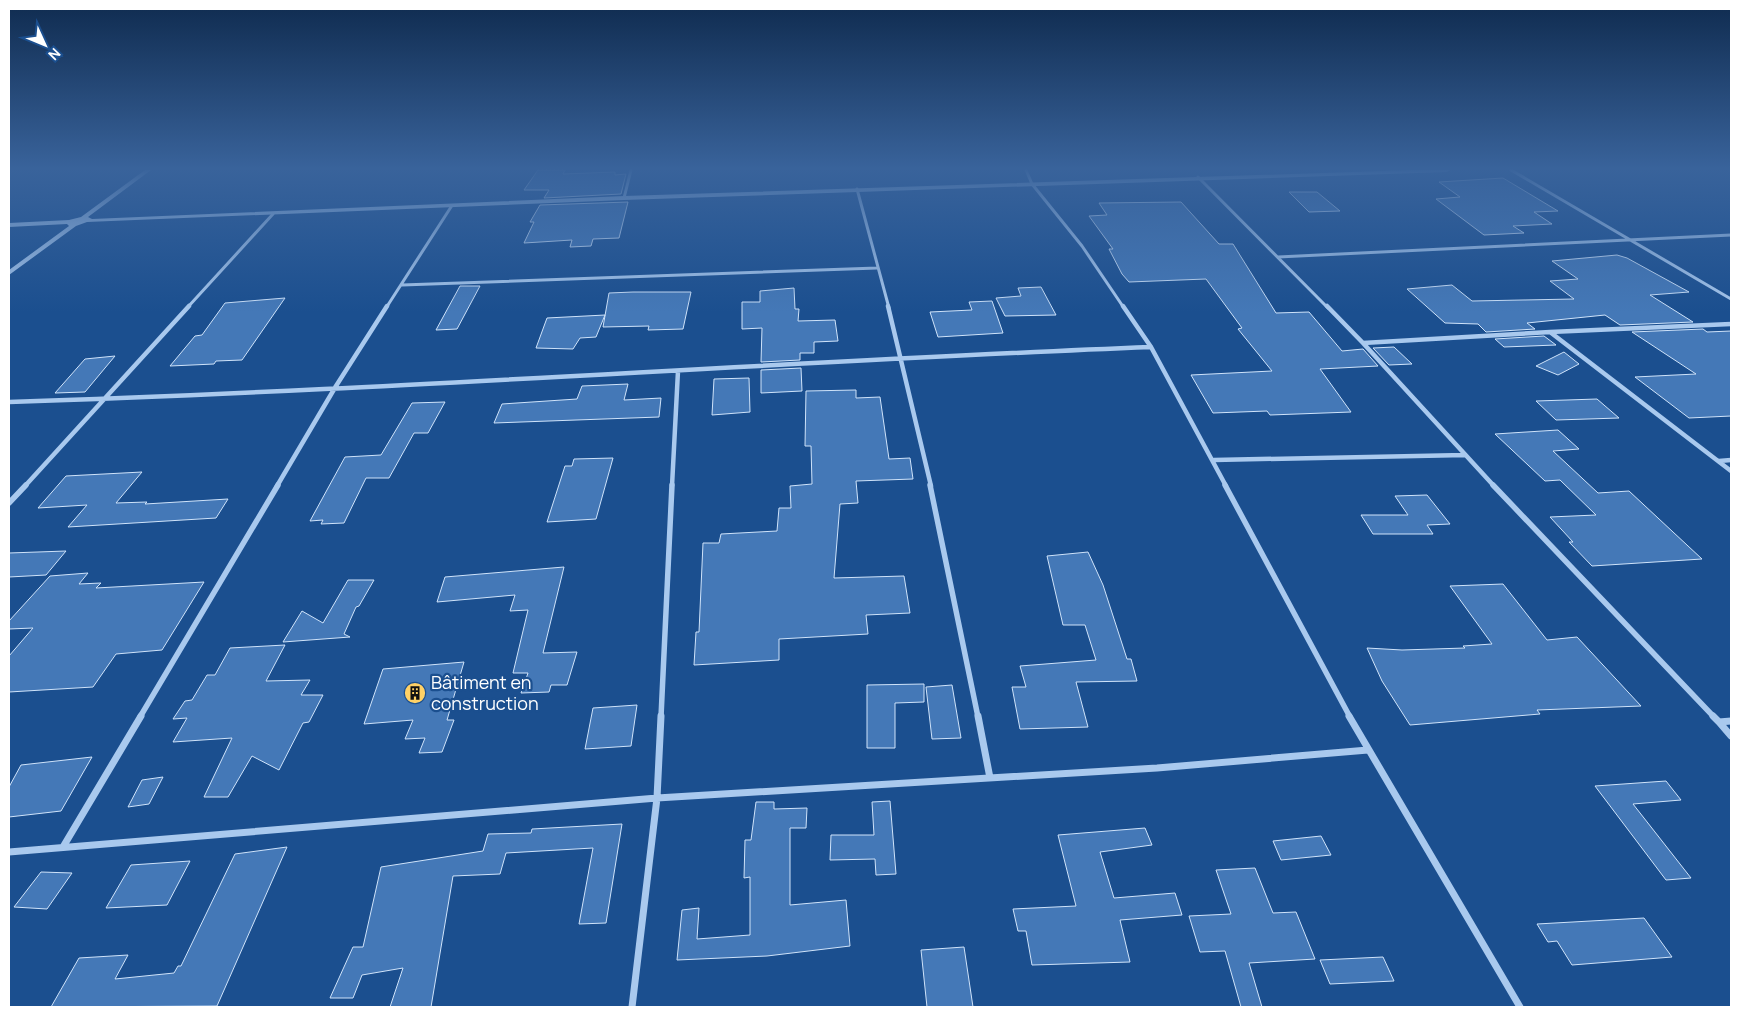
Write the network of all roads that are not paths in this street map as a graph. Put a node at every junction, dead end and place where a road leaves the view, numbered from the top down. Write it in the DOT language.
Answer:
graph roads {
  1 [pos="145,217"];
  2 [pos="270,217"];
  3 [pos="444,217"];
  4 [pos="864,217"];
  5 [pos="1058,217"];
  6 [pos="1239,217"];
  7 [pos="1592,217"];
  8 [pos="86,219"];
  9 [pos="72,223"];
  10 [pos="9,225"];
  11 [pos="1731,235"];
  12 [pos="1629,239"];
  13 [pos="1278,256"];
  14 [pos="876,268"];
  15 [pos="9,273"];
  16 [pos="402,285"];
  17 [pos="1731,299"];
  18 [pos="1731,324"];
  19 [pos="1550,332"];
  20 [pos="1362,343"];
  21 [pos="1152,347"];
  22 [pos="902,357"];
  23 [pos="678,371"];
  24 [pos="336,386"];
  25 [pos="104,399"];
  26 [pos="9,402"];
  27 [pos="1465,455"];
  28 [pos="1214,460"];
  29 [pos="1731,460"];
  30 [pos="1718,461"];
  31 [pos="1731,471"];
  32 [pos="9,503"];
  33 [pos="1731,721"];
  34 [pos="1719,722"];
  35 [pos="1731,736"];
  36 [pos="1368,750"];
  37 [pos="990,778"];
  38 [pos="657,798"];
  39 [pos="63,847"];
  40 [pos="9,852"];
  41 [pos="632,1007"];
  42 [pos="1520,1007"];
  1 -- 8 [label="street"];
  2 -- 25 [label="street"];
  3 -- 16 [label="street"];
  4 -- 14 [label="street"];
  5 -- 21 [label="street"];
  6 -- 13 [label="street"];
  7 -- 12 [label="street"];
  8 -- 9 [label="street"];
  9 -- 10 [label="street"];
  9 -- 15 [label="street"];
  11 -- 12 [label="street"];
  12 -- 13 [label="street"];
  12 -- 17 [label="street"];
  13 -- 20 [label="street"];
  14 -- 16 [label="street"];
  14 -- 22 [label="street"];
  16 -- 24 [label="street"];
  18 -- 19 [label="street"];
  19 -- 20 [label="street"];
  19 -- 30 [label="street"];
  20 -- 27 [label="street"];
  21 -- 22 [label="street"];
  21 -- 28 [label="street"];
  22 -- 23 [label="street"];
  22 -- 37 [label="street"];
  23 -- 24 [label="street"];
  23 -- 38 [label="street"];
  24 -- 25 [label="street"];
  24 -- 39 [label="street"];
  25 -- 26 [label="street"];
  25 -- 32 [label="street"];
  27 -- 28 [label="street"];
  27 -- 34 [label="street"];
  28 -- 36 [label="street"];
  29 -- 30 [label="street"];
  30 -- 31 [label="street"];
  33 -- 34 [label="street"];
  34 -- 35 [label="street"];
  36 -- 37 [label="street"];
  36 -- 42 [label="street"];
  37 -- 38 [label="street"];
  38 -- 39 [label="street"];
  38 -- 41 [label="street"];
  39 -- 40 [label="street"];
}
